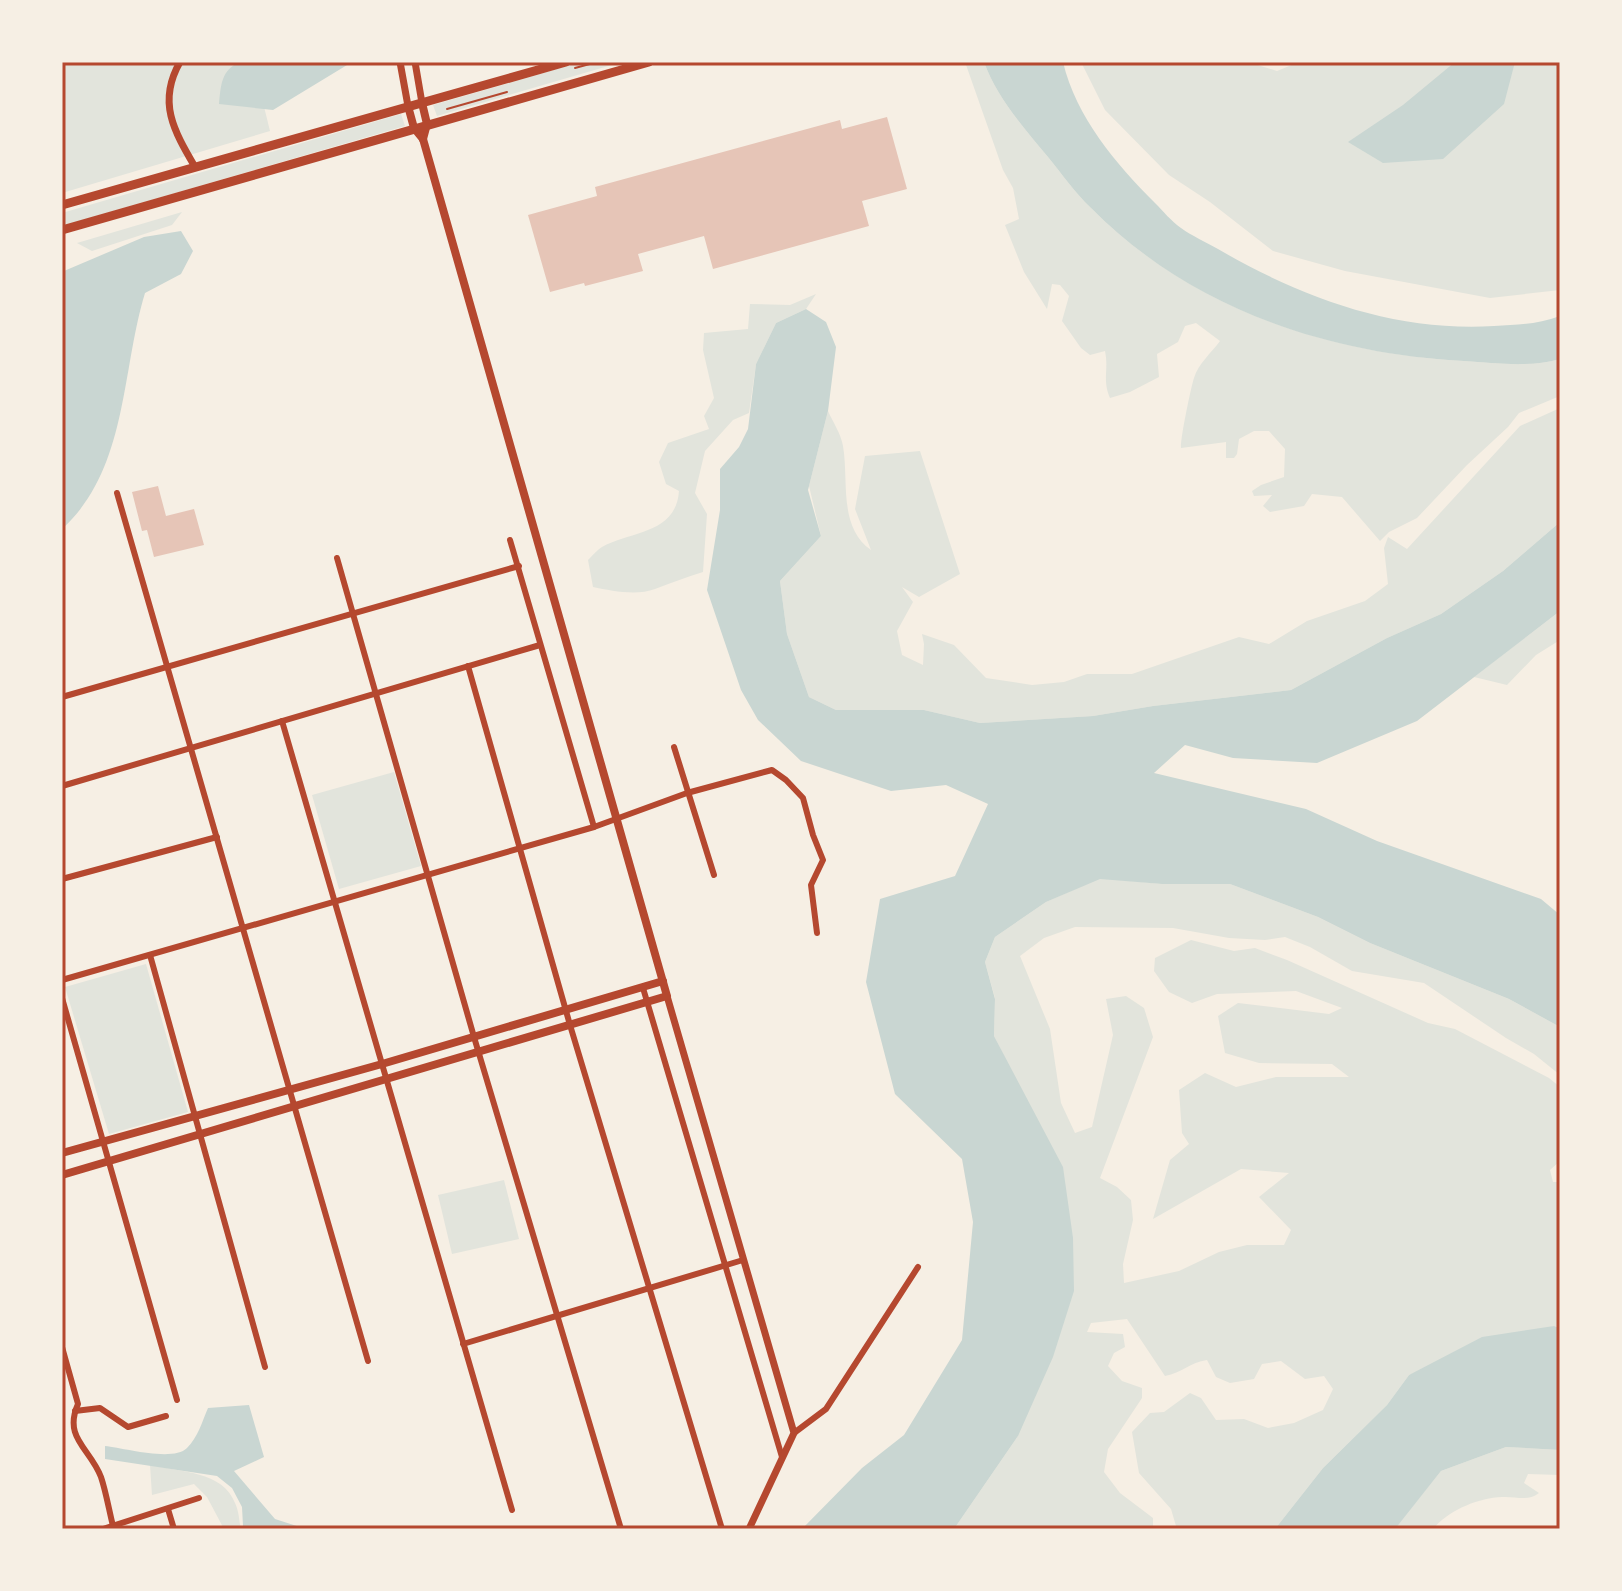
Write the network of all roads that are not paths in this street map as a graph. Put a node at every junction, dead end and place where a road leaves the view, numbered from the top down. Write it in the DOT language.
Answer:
graph roads {
  1 [pos="180,62"];
  2 [pos="400,62"];
  3 [pos="415,62"];
  4 [pos="566,62"];
  5 [pos="649,62"];
  6 [pos="422,103"];
  7 [pos="408,106"];
  8 [pos="427,124"];
  9 [pos="414,128"];
  10 [pos="423,139"];
  11 [pos="195,167"];
  12 [pos="62,205"];
  13 [pos="62,230"];
  14 [pos="117,493"];
  15 [pos="510,540"];
  16 [pos="337,558"];
  17 [pos="519,566"];
  18 [pos="352,613"];
  19 [pos="540,645"];
  20 [pos="168,665"];
  21 [pos="468,666"];
  22 [pos="375,694"];
  23 [pos="62,697"];
  24 [pos="282,721"];
  25 [pos="674,747"];
  26 [pos="190,749"];
  27 [pos="62,786"];
  28 [pos="687,793"];
  29 [pos="617,819"];
  30 [pos="594,827"];
  31 [pos="217,837"];
  32 [pos="520,847"];
  33 [pos="427,874"];
  34 [pos="714,875"];
  35 [pos="62,879"];
  36 [pos="334,900"];
  37 [pos="244,926"];
  38 [pos="817,933"];
  39 [pos="150,955"];
  40 [pos="62,980"];
  41 [pos="663,981"];
  42 [pos="643,988"];
  43 [pos="667,996"];
  44 [pos="62,998"];
  45 [pos="647,1002"];
  46 [pos="566,1011"];
  47 [pos="570,1025"];
  48 [pos="474,1037"];
  49 [pos="479,1052"];
  50 [pos="382,1064"];
  51 [pos="387,1080"];
  52 [pos="288,1090"];
  53 [pos="293,1106"];
  54 [pos="195,1115"];
  55 [pos="200,1134"];
  56 [pos="103,1142"];
  57 [pos="62,1153"];
  58 [pos="107,1162"];
  59 [pos="62,1175"];
  60 [pos="743,1260"];
  61 [pos="726,1265"];
  62 [pos="918,1267"];
  63 [pos="649,1288"];
  64 [pos="556,1316"];
  65 [pos="463,1344"];
  66 [pos="62,1347"];
  67 [pos="368,1361"];
  68 [pos="265,1367"];
  69 [pos="177,1400"];
  70 [pos="75,1411"];
  71 [pos="166,1416"];
  72 [pos="794,1433"];
  73 [pos="782,1457"];
  74 [pos="199,1498"];
  75 [pos="168,1509"];
  76 [pos="512,1510"];
  77 [pos="113,1526"];
  78 [pos="103,1529"];
  79 [pos="174,1529"];
  80 [pos="621,1529"];
  81 [pos="722,1529"];
  82 [pos="749,1529"];
  1 -- 11 [label="street"];
  2 -- 7 [label="street"];
  3 -- 6 [label="street"];
  4 -- 6 [label="main road"];
  5 -- 8 [label="main road"];
  6 -- 7 [label="main road"];
  6 -- 8 [label="main road"];
  7 -- 9 [label="main road"];
  7 -- 11 [label="main road"];
  8 -- 9 [label="main road"];
  8 -- 10 [label="main road"];
  9 -- 10 [label="main road"];
  9 -- 13 [label="main road"];
  10 -- 29 [label="main road"];
  11 -- 12 [label="main road"];
  14 -- 20 [label="street"];
  15 -- 17 [label="street"];
  16 -- 18 [label="street"];
  17 -- 18 [label="street"];
  17 -- 19 [label="street"];
  18 -- 20 [label="street"];
  18 -- 22 [label="street"];
  19 -- 21 [label="street"];
  19 -- 30 [label="street"];
  20 -- 23 [label="street"];
  20 -- 26 [label="street"];
  21 -- 22 [label="street"];
  21 -- 32 [label="street"];
  22 -- 24 [label="street"];
  22 -- 33 [label="street"];
  24 -- 26 [label="street"];
  24 -- 36 [label="street"];
  25 -- 28 [label="street"];
  26 -- 27 [label="street"];
  26 -- 31 [label="street"];
  28 -- 29 [label="street"];
  28 -- 34 [label="street"];
  28 -- 38 [label="street"];
  29 -- 30 [label="street"];
  29 -- 41 [label="main road"];
  30 -- 32 [label="street"];
  31 -- 35 [label="street"];
  31 -- 37 [label="street"];
  32 -- 33 [label="street"];
  32 -- 46 [label="street"];
  33 -- 36 [label="street"];
  33 -- 48 [label="street"];
  36 -- 37 [label="street"];
  36 -- 50 [label="street"];
  37 -- 39 [label="street"];
  37 -- 52 [label="street"];
  39 -- 40 [label="street"];
  39 -- 54 [label="street"];
  41 -- 42 [label="main road"];
  41 -- 43 [label="main road"];
  42 -- 45 [label="street"];
  42 -- 46 [label="main road"];
  43 -- 45 [label="main road"];
  43 -- 60 [label="street"];
  44 -- 56 [label="street"];
  45 -- 47 [label="main road"];
  45 -- 61 [label="street"];
  46 -- 47 [label="street"];
  46 -- 48 [label="main road"];
  47 -- 49 [label="main road"];
  47 -- 63 [label="street"];
  48 -- 49 [label="street"];
  48 -- 50 [label="main road"];
  49 -- 51 [label="main road"];
  49 -- 64 [label="street"];
  50 -- 51 [label="street"];
  50 -- 52 [label="main road"];
  51 -- 53 [label="main road"];
  51 -- 65 [label="street"];
  52 -- 53 [label="street"];
  52 -- 54 [label="main road"];
  53 -- 55 [label="main road"];
  53 -- 67 [label="street"];
  54 -- 55 [label="street"];
  54 -- 56 [label="main road"];
  55 -- 58 [label="main road"];
  55 -- 68 [label="street"];
  56 -- 57 [label="main road"];
  56 -- 58 [label="street"];
  58 -- 59 [label="main road"];
  58 -- 69 [label="street"];
  60 -- 61 [label="street"];
  60 -- 72 [label="street"];
  61 -- 63 [label="street"];
  61 -- 73 [label="street"];
  62 -- 72 [label="street"];
  63 -- 64 [label="street"];
  63 -- 81 [label="street"];
  64 -- 65 [label="street"];
  64 -- 80 [label="street"];
  65 -- 76 [label="street"];
  66 -- 70 [label="street"];
  70 -- 71 [label="street"];
  70 -- 77 [label="street"];
  72 -- 73 [label="street"];
  73 -- 82 [label="street"];
  74 -- 75 [label="street"];
  75 -- 77 [label="street"];
  75 -- 79 [label="street"];
  77 -- 78 [label="street"];
}
